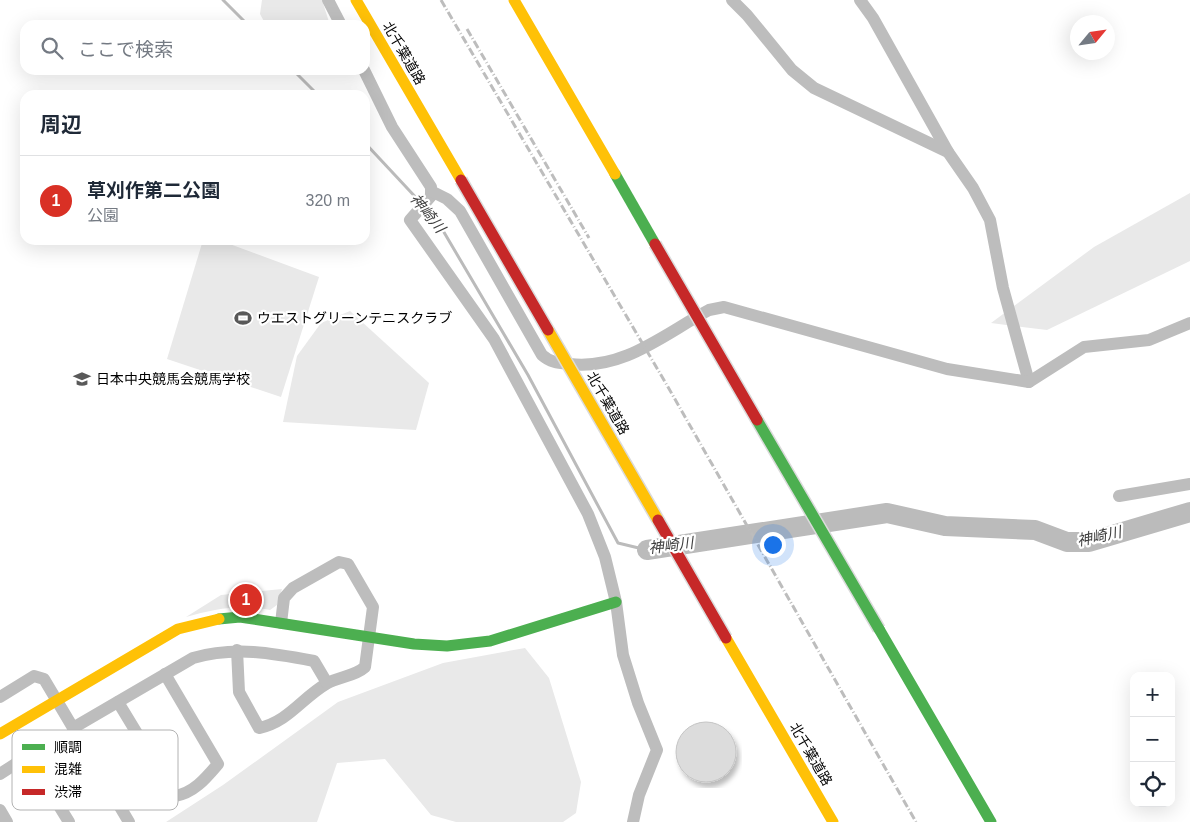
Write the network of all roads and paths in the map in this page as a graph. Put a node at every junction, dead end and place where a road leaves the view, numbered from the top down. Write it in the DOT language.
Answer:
graph roads {
  1 [pos="328,0"];
  2 [pos="356,0"];
  3 [pos="514,0"];
  4 [pos="732,0"];
  5 [pos="860,0"];
  6 [pos="338,20"];
  7 [pos="368,20"];
  8 [pos="370,24"];
  9 [pos="366,75"];
  10 [pos="948,152"];
  11 [pos="430,195"];
  12 [pos="1190,323"];
  13 [pos="1029,382"];
  14 [pos="1190,484"];
  15 [pos="1119,496"];
  16 [pos="616,602"];
  17 [pos="281,622"];
  18 [pos="368,636"];
  19 [pos="237,650"];
  20 [pos="165,674"];
  21 [pos="328,683"];
  22 [pos="0,697"];
  23 [pos="56,700"];
  24 [pos="118,702"];
  25 [pos="73,728"];
  26 [pos="135,730"];
  27 [pos="0,734"];
  28 [pos="12,767"];
  29 [pos="0,774"];
  30 [pos="178,795"];
  31 [pos="0,810"];
  32 [pos="62,810"];
  33 [pos="122,810"];
  34 [pos="7,822"];
  35 [pos="69,822"];
  36 [pos="129,822"];
  37 [pos="633,822"];
  38 [pos="833,822"];
  39 [pos="991,822"];
  1 -- 6 [label="street"];
  2 -- 7 [label="main road, 北千葉道路, bridge"];
  3 -- 39 [label="main road, bridge"];
  4 -- 10 [label="street"];
  5 -- 10 [label="street"];
  8 -- 38 [label="main road, 北千葉道路, bridge"];
  9 -- 11 [label="street"];
  10 -- 13 [label="street"];
  11 -- 13 [label="street"];
  11 -- 16 [label="street"];
  12 -- 13 [label="street"];
  14 -- 15 [label="street"];
  16 -- 18 [label="main road"];
  16 -- 37 [label="street"];
  17 -- 18 [label="main road"];
  17 -- 18 [label="street"];
  17 -- 23 [label="main road"];
  18 -- 21 [label="street"];
  19 -- 20 [label="street"];
  19 -- 21 [label="street"];
  19 -- 21 [label="street"];
  20 -- 24 [label="street"];
  20 -- 30 [label="street"];
  22 -- 23 [label="street"];
  23 -- 25 [label="street"];
  23 -- 27 [label="main road"];
  24 -- 25 [label="street"];
  24 -- 26 [label="street"];
  28 -- 29 [label="street"];
  31 -- 34 [label="street"];
  32 -- 35 [label="street"];
  33 -- 36 [label="street"];
}
